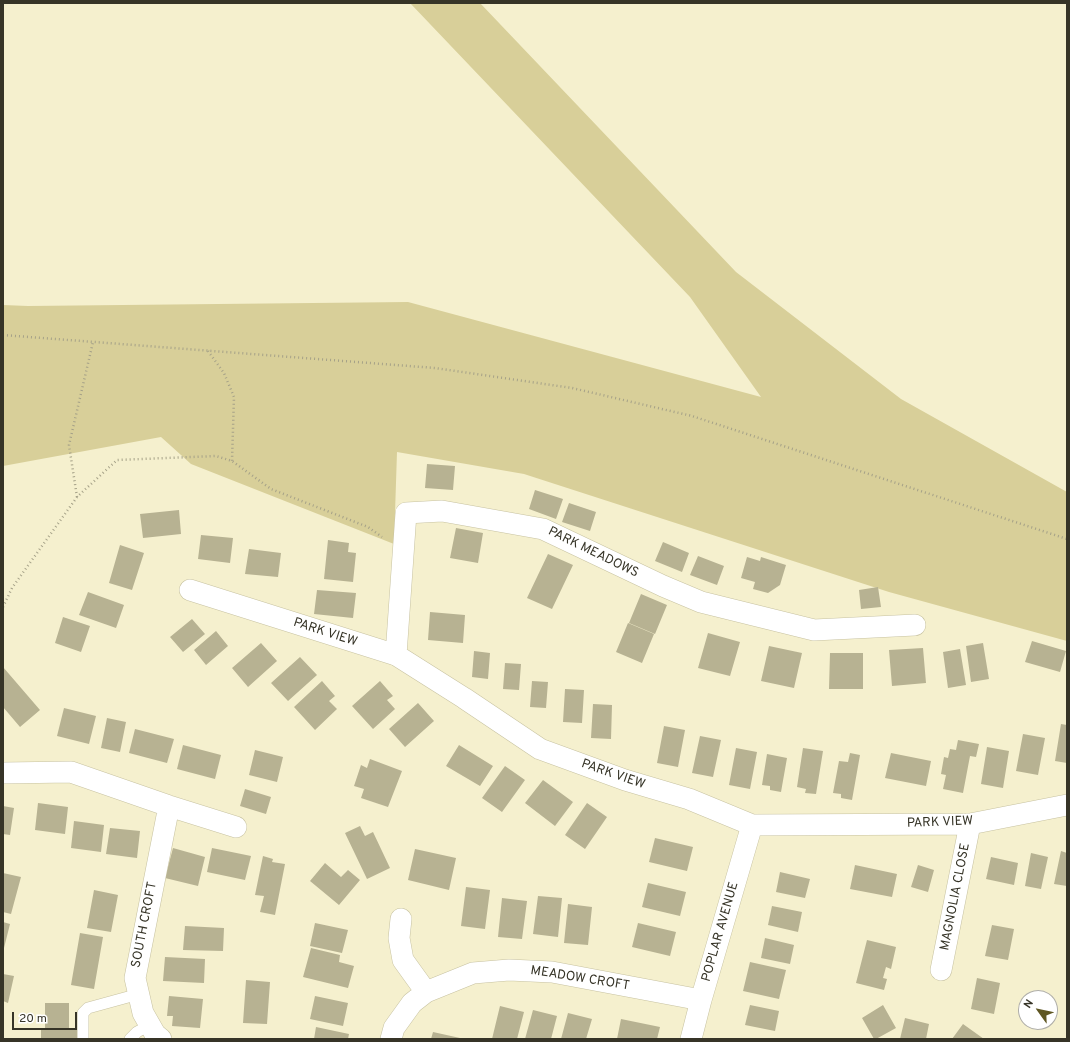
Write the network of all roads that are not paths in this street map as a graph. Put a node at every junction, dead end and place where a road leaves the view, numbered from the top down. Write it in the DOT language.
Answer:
graph roads {
  1 [pos="190,590"];
  2 [pos="915,624"];
  3 [pos="396,656"];
  4 [pos="3,772"];
  5 [pos="1067,805"];
  6 [pos="169,806"];
  7 [pos="970,824"];
  8 [pos="752,825"];
  9 [pos="236,827"];
  10 [pos="401,919"];
  11 [pos="941,970"];
  12 [pos="426,992"];
  13 [pos="139,994"];
  14 [pos="701,1000"];
  15 [pos="155,1032"];
  16 [pos="83,1039"];
  17 [pos="130,1039"];
  18 [pos="391,1039"];
  19 [pos="691,1039"];
  1 -- 3 [label="street, PARK VIEW"];
  2 -- 3 [label="street, PARK MEADOWS"];
  3 -- 8 [label="street, PARK VIEW"];
  4 -- 6 [label="street"];
  5 -- 7 [label="street, PARK VIEW"];
  6 -- 9 [label="street"];
  6 -- 13 [label="street, SOUTH CROFT"];
  7 -- 8 [label="street, PARK VIEW"];
  7 -- 11 [label="street, MAGNOLIA CLOSE"];
  8 -- 14 [label="street, POPLAR AVENUE"];
  10 -- 12 [label="street"];
  12 -- 14 [label="street, MEADOW CROFT"];
  12 -- 18 [label="street, MEADOW CROFT"];
  13 -- 15 [label="street, SOUTH CROFT"];
  13 -- 16 [label="lane"];
  14 -- 19 [label="street, POPLAR AVENUE"];
  15 -- 17 [label="lane"];
}
